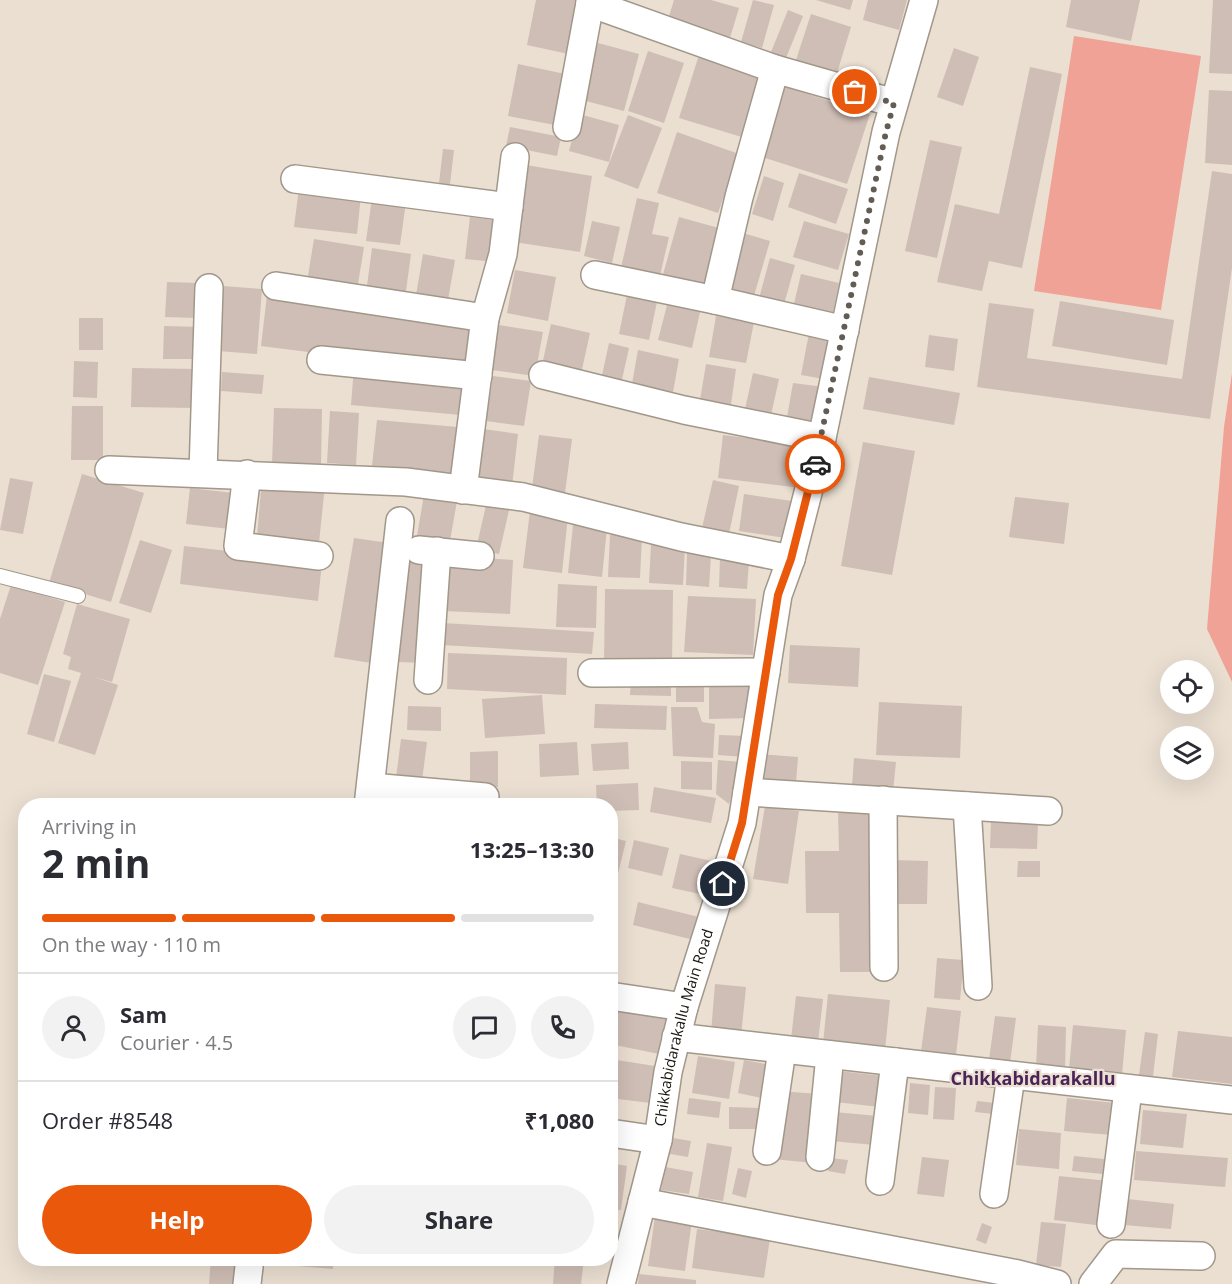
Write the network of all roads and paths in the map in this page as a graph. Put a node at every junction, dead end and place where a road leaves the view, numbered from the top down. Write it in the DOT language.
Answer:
graph roads {
  1 [pos="924,0"];
  2 [pos="590,2"];
  3 [pos="775,69"];
  4 [pos="894,103"];
  5 [pos="567,127"];
  6 [pos="515,157"];
  7 [pos="295,178"];
  8 [pos="509,207"];
  9 [pos="594,275"];
  10 [pos="276,286"];
  11 [pos="209,288"];
  12 [pos="715,300"];
  13 [pos="485,318"];
  14 [pos="845,330"];
  15 [pos="321,360"];
  16 [pos="543,375"];
  17 [pos="478,376"];
  18 [pos="822,438"];
  19 [pos="109,470"];
  20 [pos="203,472"];
  21 [pos="247,474"];
  22 [pos="463,490"];
  23 [pos="400,521"];
  24 [pos="397,548"];
  25 [pos="437,551"];
  26 [pos="480,555"];
  27 [pos="319,556"];
  28 [pos="791,559"];
  29 [pos="0,576"];
  30 [pos="78,596"];
  31 [pos="766,672"];
  32 [pos="592,673"];
  33 [pos="428,680"];
  34 [pos="747,792"];
  35 [pos="369,796"];
  36 [pos="485,797"];
  37 [pos="882,800"];
  38 [pos="967,806"];
  39 [pos="1048,811"];
  40 [pos="884,967"];
  41 [pos="978,986"];
  42 [pos="618,997"];
  43 [pos="684,1007"];
  44 [pos="676,1037"];
  45 [pos="782,1050"];
  46 [pos="830,1055"];
  47 [pos="895,1062"];
  48 [pos="1011,1076"];
  49 [pos="1128,1090"];
  50 [pos="1232,1100"];
  51 [pos="618,1134"];
  52 [pos="658,1140"];
  53 [pos="767,1151"];
  54 [pos="820,1157"];
  55 [pos="880,1181"];
  56 [pos="994,1194"];
  57 [pos="642,1202"];
  58 [pos="1111,1224"];
  59 [pos="1201,1256"];
  60 [pos="249,1266"];
  61 [pos="951,1273"];
  62 [pos="247,1284"];
  63 [pos="621,1284"];
  64 [pos="1057,1284"];
  65 [pos="1093,1284"];
  1 -- 4 [label="street, Chikkabidarakallu Main Road"];
  2 -- 3 [label="street"];
  2 -- 5 [label="street"];
  3 -- 4 [label="street"];
  3 -- 12 [label="street"];
  4 -- 14 [label="street, Chikkabidarakallu Main Road"];
  6 -- 8 [label="street"];
  7 -- 8 [label="street"];
  8 -- 13 [label="street"];
  9 -- 12 [label="street"];
  10 -- 13 [label="street"];
  11 -- 20 [label="street"];
  12 -- 14 [label="street"];
  13 -- 17 [label="street"];
  14 -- 18 [label="street, Chikkabidarakallu Main Road"];
  15 -- 17 [label="street"];
  16 -- 18 [label="street"];
  17 -- 22 [label="street"];
  18 -- 28 [label="street, Chikkabidarakallu Main Road"];
  19 -- 20 [label="street"];
  20 -- 21 [label="street"];
  21 -- 22 [label="street"];
  21 -- 27 [label="street"];
  22 -- 28 [label="street"];
  23 -- 24 [label="street"];
  24 -- 25 [label="street"];
  24 -- 35 [label="street"];
  25 -- 26 [label="street"];
  25 -- 33 [label="street"];
  28 -- 31 [label="street, Chikkabidarakallu Main Road"];
  29 -- 30 [label="lane"];
  31 -- 32 [label="street"];
  31 -- 34 [label="street, Chikkabidarakallu Main Road"];
  34 -- 37 [label="street"];
  34 -- 43 [label="street, Chikkabidarakallu Main Road"];
  35 -- 36 [label="street"];
  37 -- 38 [label="street"];
  37 -- 40 [label="street"];
  38 -- 39 [label="street"];
  38 -- 41 [label="street"];
  42 -- 43 [label="street"];
  43 -- 44 [label="street, Chikkabidarakallu Main Road"];
  44 -- 45 [label="street"];
  44 -- 52 [label="street, Chikkabidarakallu Main Road"];
  45 -- 46 [label="street"];
  45 -- 53 [label="street"];
  46 -- 47 [label="street"];
  46 -- 54 [label="street"];
  47 -- 48 [label="street"];
  47 -- 55 [label="street"];
  48 -- 49 [label="street"];
  48 -- 56 [label="street"];
  49 -- 50 [label="street"];
  49 -- 58 [label="street"];
  51 -- 52 [label="street"];
  52 -- 57 [label="street, Chikkabidarakallu Main Road"];
  57 -- 61 [label="street"];
  57 -- 63 [label="street, Chikkabidarakallu Main Road"];
  59 -- 65 [label="street"];
  60 -- 62 [label="street"];
  61 -- 64 [label="street"];
}
